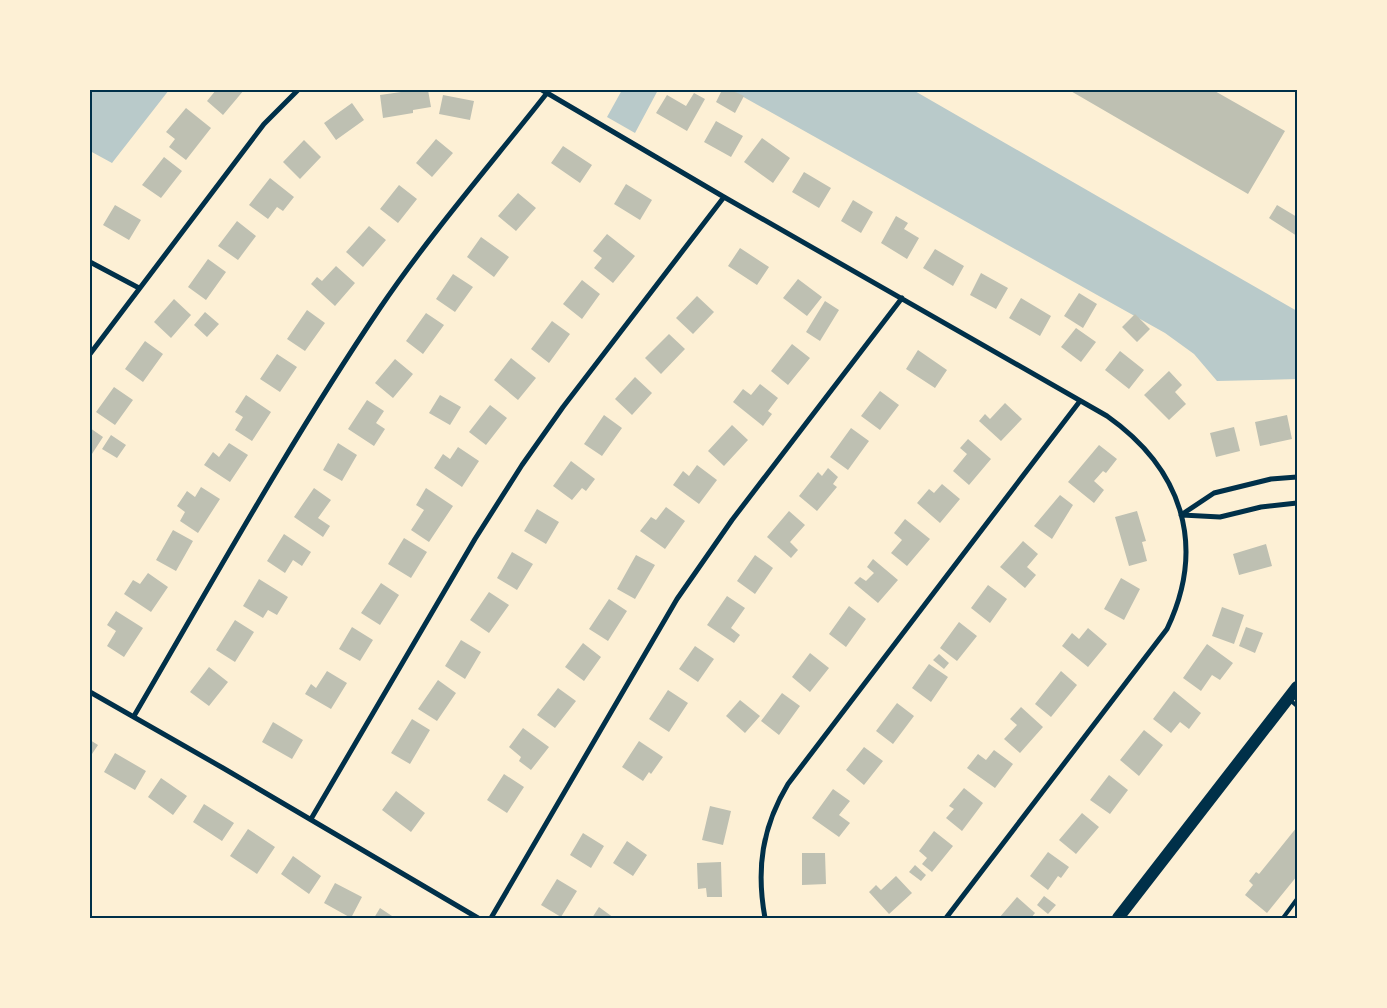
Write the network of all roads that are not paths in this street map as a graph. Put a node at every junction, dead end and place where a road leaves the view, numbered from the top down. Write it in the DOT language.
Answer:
graph roads {
  1 [pos="298,90"];
  2 [pos="545,92"];
  3 [pos="724,197"];
  4 [pos="90,262"];
  5 [pos="139,288"];
  6 [pos="902,298"];
  7 [pos="90,354"];
  8 [pos="1080,401"];
  9 [pos="1297,477"];
  10 [pos="1297,502"];
  11 [pos="1182,515"];
  12 [pos="1297,687"];
  13 [pos="90,692"];
  14 [pos="1292,702"];
  15 [pos="134,716"];
  16 [pos="311,819"];
  17 [pos="1297,899"];
  18 [pos="1120,917"];
  19 [pos="478,918"];
  20 [pos="491,918"];
  21 [pos="765,918"];
  22 [pos="946,918"];
  23 [pos="1282,918"];
  1 -- 5 [label="street"];
  2 -- 3 [label="street"];
  2 -- 15 [label="street"];
  3 -- 6 [label="street"];
  3 -- 16 [label="street"];
  4 -- 5 [label="street"];
  5 -- 7 [label="street"];
  6 -- 8 [label="street"];
  6 -- 20 [label="street"];
  8 -- 11 [label="street"];
  8 -- 21 [label="street"];
  9 -- 11 [label="street"];
  10 -- 11 [label="street"];
  11 -- 22 [label="street"];
  12 -- 14 [label="main road"];
  13 -- 15 [label="street"];
  14 -- 18 [label="main road"];
  15 -- 16 [label="street"];
  16 -- 19 [label="street"];
  17 -- 23 [label="lane"];
}
